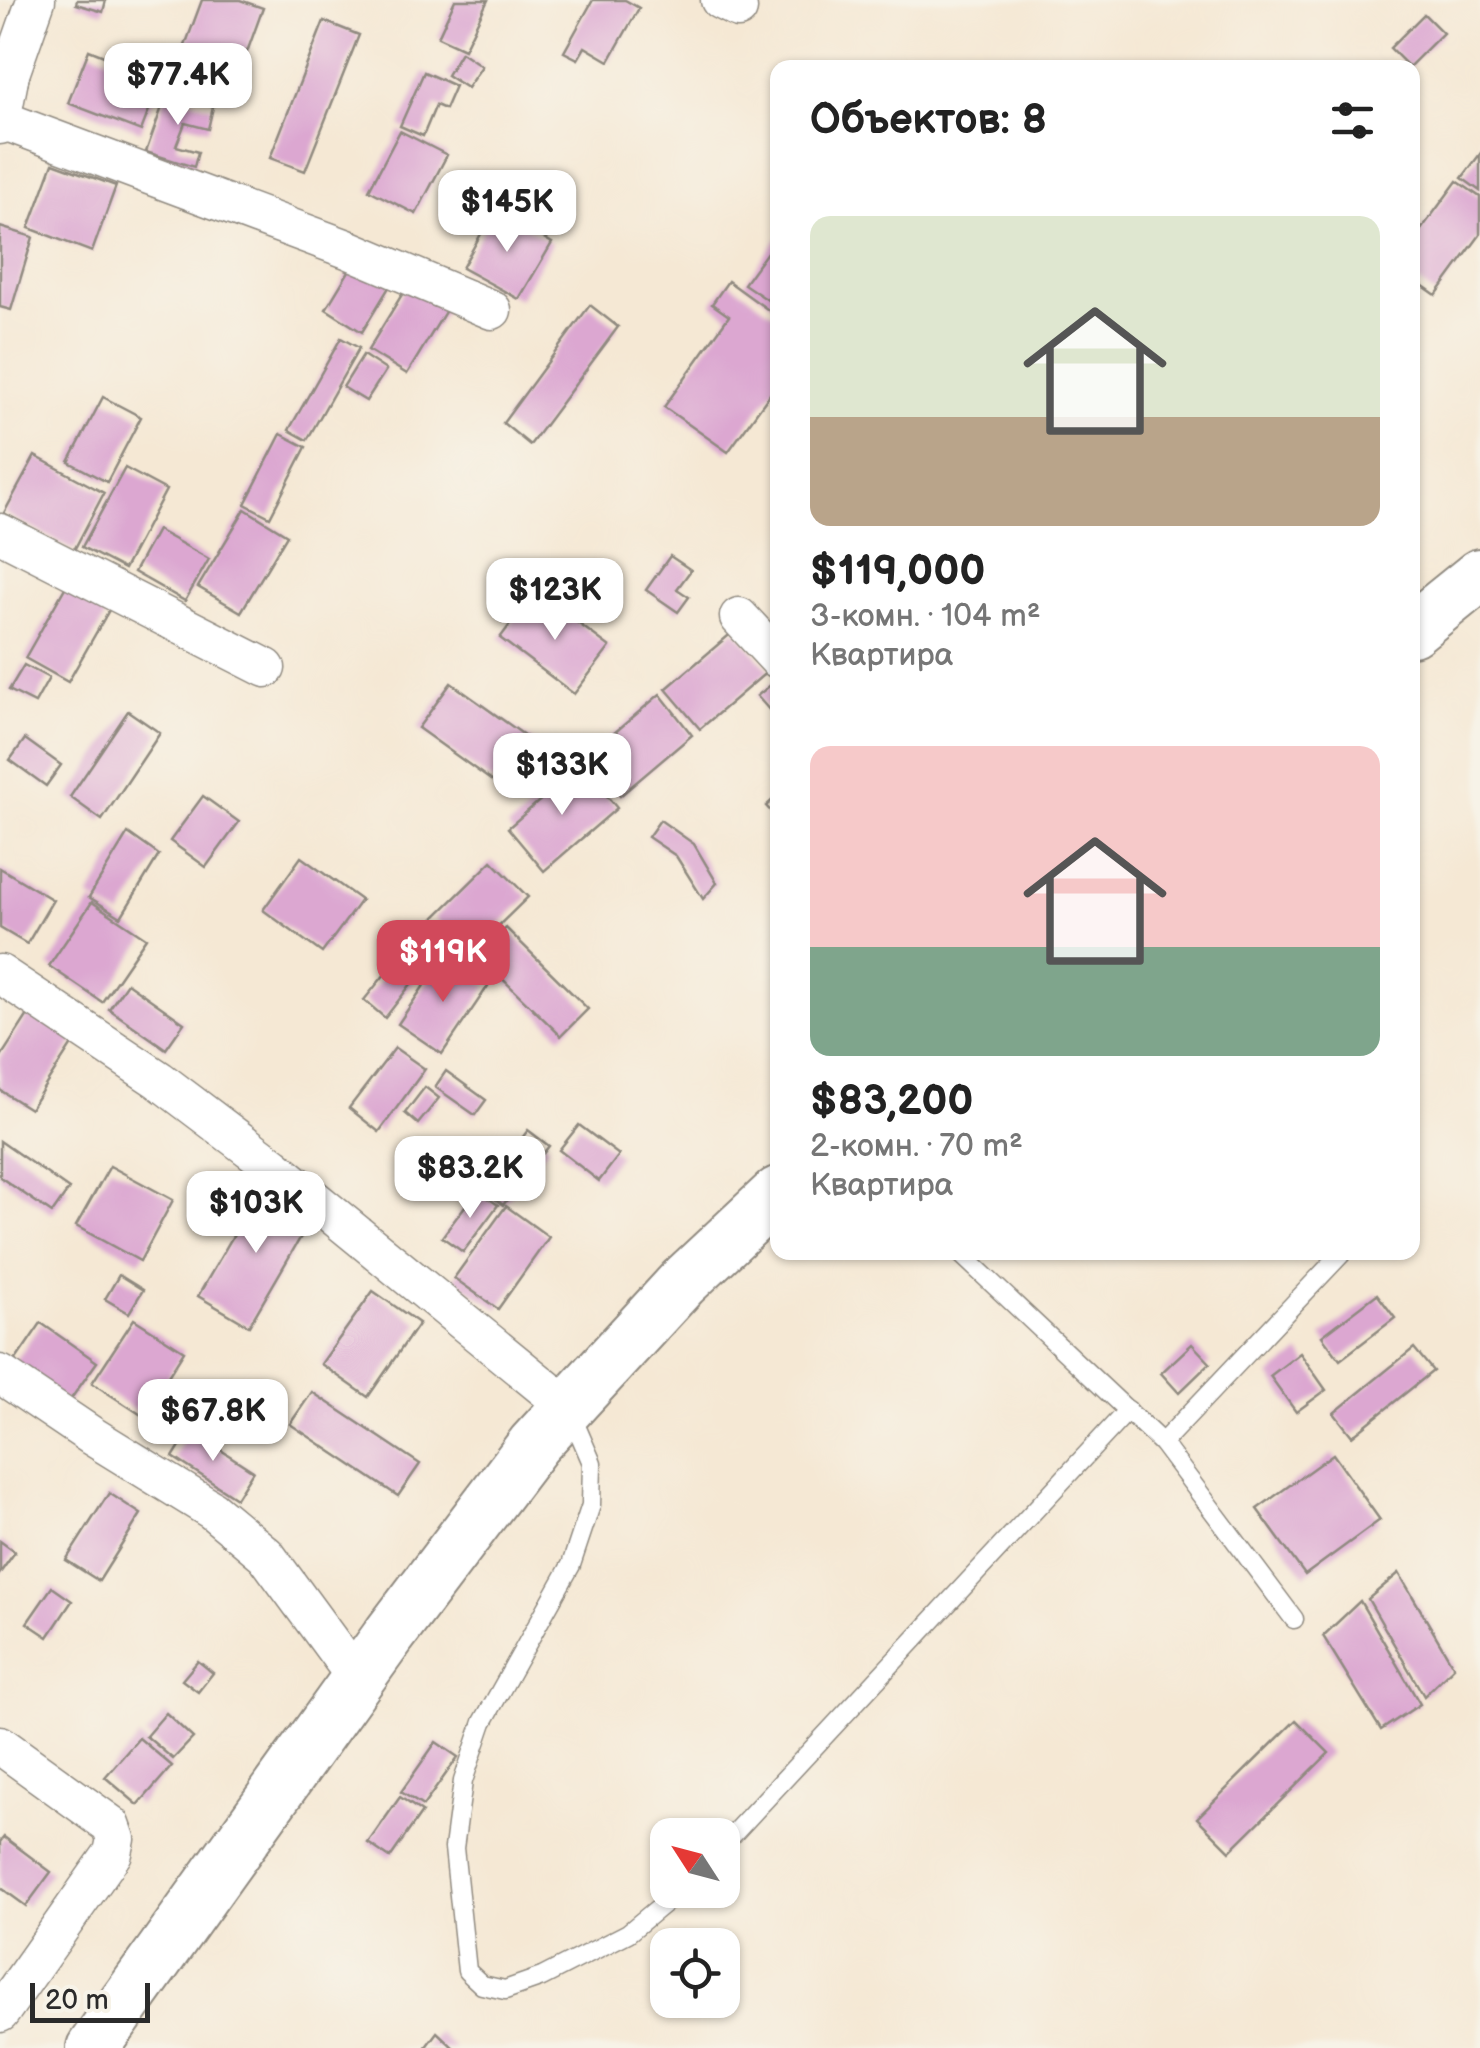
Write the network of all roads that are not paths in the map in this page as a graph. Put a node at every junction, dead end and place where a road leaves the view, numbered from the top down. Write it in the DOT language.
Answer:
graph roads {
  1 [pos="36,0"];
  2 [pos="5,70"];
  3 [pos="1,122"];
  4 [pos="492,310"];
  5 [pos="0,533"];
  6 [pos="1480,574"];
  7 [pos="740,617"];
  8 [pos="1420,623"];
  9 [pos="770,650"];
  10 [pos="266,668"];
  11 [pos="0,974"];
  12 [pos="770,1200"];
  13 [pos="966,1260"];
  14 [pos="1334,1260"];
  15 [pos="0,1374"];
  16 [pos="568,1407"];
  17 [pos="1128,1410"];
  18 [pos="1162,1443"];
  19 [pos="1294,1619"];
  20 [pos="358,1679"];
  21 [pos="0,1745"];
  22 [pos="740,1827"];
  23 [pos="658,1908"];
  24 [pos="0,2013"];
  25 [pos="93,2048"];
  1 -- 2 [label="street"];
  2 -- 3 [label="street"];
  3 -- 4 [label="street"];
  5 -- 10 [label="street"];
  6 -- 8 [label="main road"];
  7 -- 9 [label="street"];
  11 -- 16 [label="street"];
  12 -- 16 [label="main road"];
  13 -- 17 [label="lane"];
  14 -- 18 [label="lane"];
  15 -- 20 [label="street"];
  16 -- 20 [label="main road"];
  16 -- 23 [label="lane"];
  17 -- 18 [label="lane"];
  17 -- 22 [label="lane"];
  18 -- 19 [label="lane"];
  20 -- 25 [label="main road"];
  21 -- 24 [label="street"];
}
